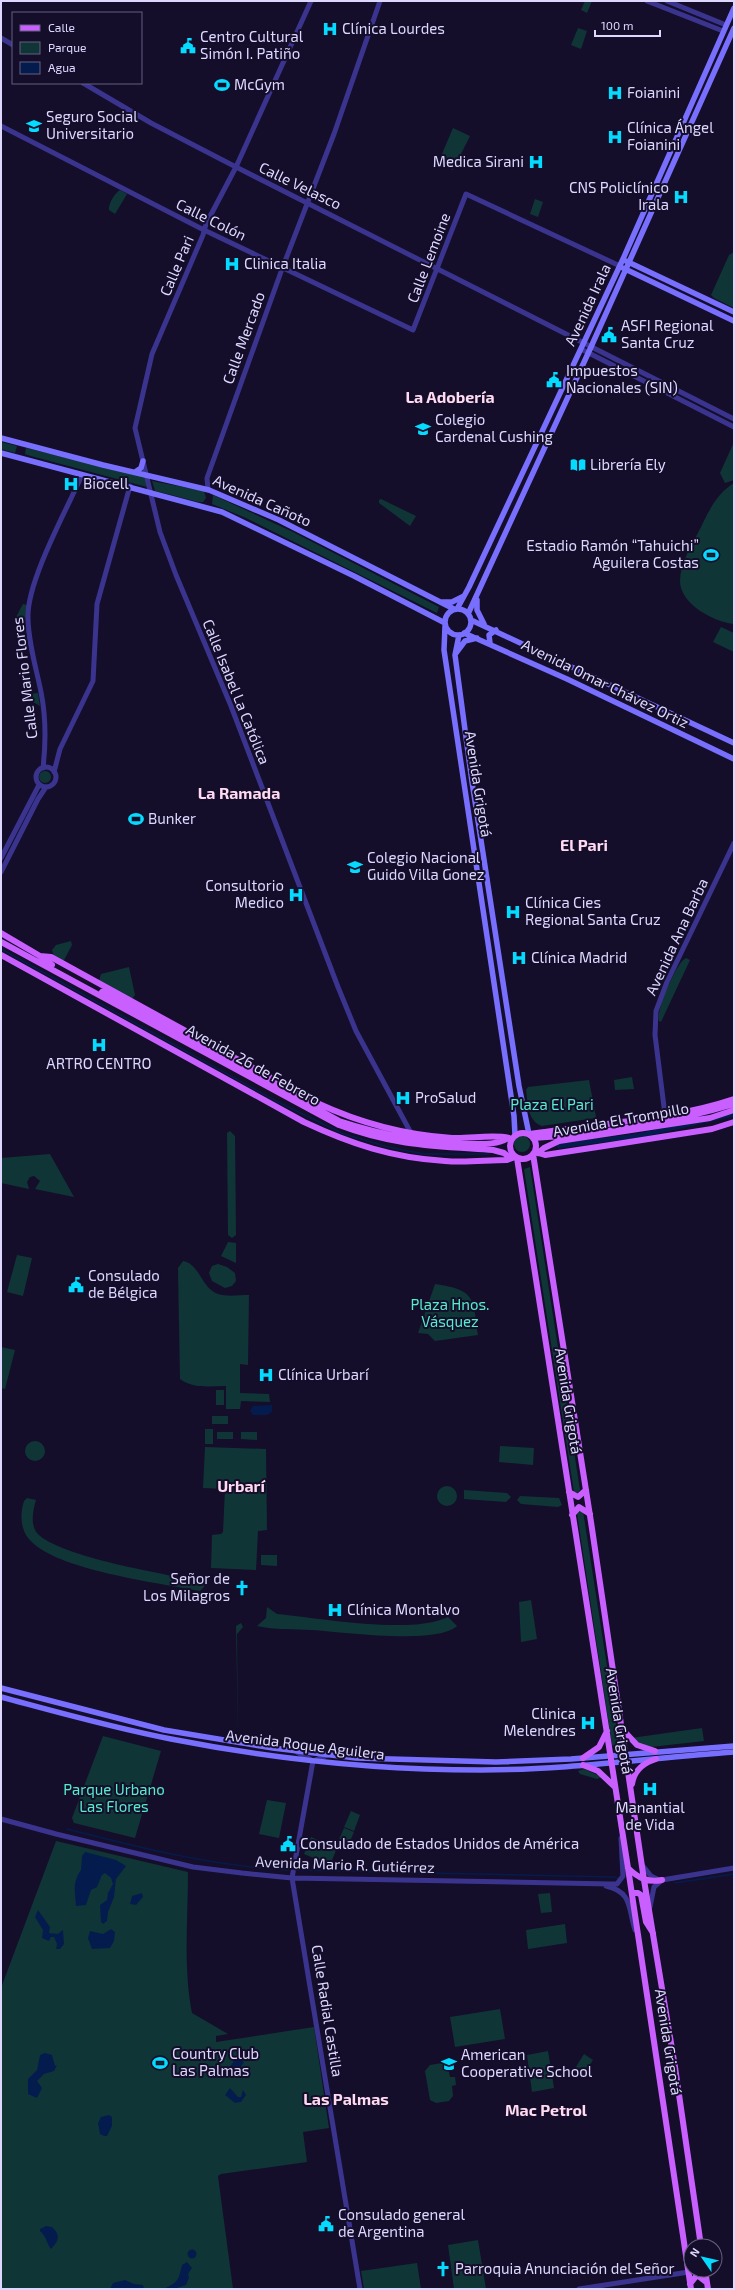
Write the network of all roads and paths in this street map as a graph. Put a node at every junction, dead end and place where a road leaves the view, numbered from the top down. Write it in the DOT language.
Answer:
graph roads {
  1 [pos="311,1"];
  2 [pos="380,1"];
  3 [pos="647,1"];
  4 [pos="667,1"];
  5 [pos="734,8"];
  6 [pos="726,25"];
  7 [pos="734,28"];
  8 [pos="723,31"];
  9 [pos="1,38"];
  10 [pos="732,38"];
  11 [pos="12,44"];
  12 [pos="85,84"];
  13 [pos="1,126"];
  14 [pos="236,167"];
  15 [pos="308,203"];
  16 [pos="204,230"];
  17 [pos="625,260"];
  18 [pos="622,267"];
  19 [pos="282,269"];
  20 [pos="438,269"];
  21 [pos="707,299"];
  22 [pos="704,306"];
  23 [pos="734,312"];
  24 [pos="734,321"];
  25 [pos="413,330"];
  26 [pos="582,346"];
  27 [pos="591,347"];
  28 [pos="588,353"];
  29 [pos="666,385"];
  30 [pos="673,388"];
  31 [pos="663,391"];
  32 [pos="669,394"];
  33 [pos="734,419"];
  34 [pos="734,427"];
  35 [pos="135,428"];
  36 [pos="1,438"];
  37 [pos="1,453"];
  38 [pos="143,461"];
  39 [pos="135,472"];
  40 [pos="82,475"];
  41 [pos="147,475"];
  42 [pos="130,486"];
  43 [pos="208,490"];
  44 [pos="152,492"];
  45 [pos="465,594"];
  46 [pos="478,596"];
  47 [pos="440,602"];
  48 [pos="456,609"];
  49 [pos="470,617"];
  50 [pos="484,624"];
  51 [pos="445,625"];
  52 [pos="496,630"];
  53 [pos="462,634"];
  54 [pos="478,638"];
  55 [pos="490,643"];
  56 [pos="455,655"];
  57 [pos="573,668"];
  58 [pos="584,673"];
  59 [pos="567,679"];
  60 [pos="578,684"];
  61 [pos="734,743"];
  62 [pos="734,759"];
  63 [pos="43,768"];
  64 [pos="54,772"];
  65 [pos="39,785"];
  66 [pos="46,787"];
  67 [pos="734,843"];
  68 [pos="1,858"];
  69 [pos="1,872"];
  70 [pos="1,933"];
  71 [pos="1,942"];
  72 [pos="1,955"];
  73 [pos="40,956"];
  74 [pos="94,982"];
  75 [pos="106,995"];
  76 [pos="221,1051"];
  77 [pos="506,1061"];
  78 [pos="233,1063"];
  79 [pos="519,1091"];
  80 [pos="734,1099"];
  81 [pos="723,1103"];
  82 [pos="734,1103"];
  83 [pos="734,1110"];
  84 [pos="665,1115"];
  85 [pos="642,1118"];
  86 [pos="658,1121"];
  87 [pos="734,1122"];
  88 [pos="411,1133"];
  89 [pos="531,1135"];
  90 [pos="511,1137"];
  91 [pos="535,1153"];
  92 [pos="514,1157"];
  93 [pos="586,1490"];
  94 [pos="570,1494"];
  95 [pos="581,1495"];
  96 [pos="576,1502"];
  97 [pos="583,1508"];
  98 [pos="572,1512"];
  99 [pos="590,1514"];
  100 [pos="1,1688"];
  101 [pos="1,1697"];
  102 [pos="621,1725"];
  103 [pos="607,1729"];
  104 [pos="734,1746"];
  105 [pos="296,1751"];
  106 [pos="655,1751"];
  107 [pos="734,1752"];
  108 [pos="328,1755"];
  109 [pos="626,1757"];
  110 [pos="583,1758"];
  111 [pos="611,1759"];
  112 [pos="656,1759"];
  113 [pos="386,1760"];
  114 [pos="313,1761"];
  115 [pos="444,1762"];
  116 [pos="492,1762"];
  117 [pos="583,1765"];
  118 [pos="363,1766"];
  119 [pos="423,1769"];
  120 [pos="471,1770"];
  121 [pos="616,1787"];
  122 [pos="631,1788"];
  123 [pos="1,1819"];
  124 [pos="622,1827"];
  125 [pos="642,1861"];
  126 [pos="628,1868"];
  127 [pos="734,1868"];
  128 [pos="292,1873"];
  129 [pos="644,1880"];
  130 [pos="662,1880"];
  131 [pos="599,1885"];
  132 [pos="632,1893"];
  133 [pos="650,1910"];
  134 [pos="654,1935"];
  135 [pos="640,1945"];
  136 [pos="685,2238"];
  137 [pos="700,2238"];
  138 [pos="683,2273"];
  139 [pos="706,2278"];
  140 [pos="706,2282"];
  141 [pos="691,2286"];
  142 [pos="360,2289"];
  143 [pos="579,2289"];
  144 [pos="708,2289"];
  1 -- 14 [label="street, Calle Pari"];
  2 -- 15 [label="street, Calle Mercado"];
  3 -- 8 [label="street"];
  4 -- 6 [label="street"];
  5 -- 6 [label="main road, Avenida Irala"];
  6 -- 7 [label="main road"];
  6 -- 8 [label="main road, Avenida Irala"];
  7 -- 10 [label="main road, Avenida Irala"];
  8 -- 17 [label="main road, Avenida Irala"];
  9 -- 11 [label="street"];
  10 -- 17 [label="main road, Avenida Irala"];
  12 -- 14 [label="street, Calle Velasco"];
  13 -- 16 [label="street, Calle Colón"];
  14 -- 15 [label="street, Calle Velasco"];
  14 -- 16 [label="street, Calle Pari"];
  15 -- 19 [label="street, Calle Mercado"];
  15 -- 20 [label="street, Calle Velasco"];
  16 -- 19 [label="street, Calle Colón"];
  16 -- 35 [label="street, Calle Pari"];
  17 -- 18 [label="main road, Avenida Irala"];
  17 -- 21 [label="main road"];
  18 -- 20 [label="street, Calle Lemoine"];
  18 -- 22 [label="main road"];
  18 -- 26 [label="main road, Avenida Irala"];
  18 -- 27 [label="main road, Avenida Irala"];
  19 -- 25 [label="street, Calle Colón"];
  19 -- 43 [label="street, Calle Mercado"];
  20 -- 25 [label="street, Calle Lemoine"];
  20 -- 26 [label="street, Calle Velasco"];
  21 -- 22 [label="main road"];
  21 -- 23 [label="main road"];
  22 -- 24 [label="main road"];
  26 -- 27 [label="street"];
  26 -- 28 [label="street"];
  26 -- 45 [label="main road, Avenida Irala"];
  27 -- 28 [label="main road, Avenida Irala"];
  27 -- 29 [label="street"];
  28 -- 31 [label="street"];
  28 -- 46 [label="main road, Avenida Irala"];
  29 -- 30 [label="street"];
  29 -- 31 [label="street"];
  30 -- 32 [label="street"];
  30 -- 33 [label="street"];
  31 -- 32 [label="street"];
  32 -- 34 [label="street"];
  35 -- 38 [label="street, Calle Isabel La Católica"];
  36 -- 39 [label="main road, Avenida Cañoto"];
  37 -- 40 [label="main road, Avenida Cañoto"];
  38 -- 39 [label="main road"];
  38 -- 41 [label="street, Calle Isabel La Católica"];
  39 -- 41 [label="main road, Avenida Cañoto"];
  40 -- 42 [label="main road, Avenida Cañoto"];
  40 -- 63 [label="street, Calle Mario Flores"];
  41 -- 43 [label="main road, Avenida Cañoto"];
  41 -- 44 [label="street, Calle Isabel La Católica"];
  42 -- 44 [label="main road, Avenida Cañoto"];
  42 -- 64 [label="street"];
  43 -- 47 [label="main road, Avenida Cañoto"];
  44 -- 51 [label="main road, Avenida Cañoto"];
  44 -- 88 [label="street, Calle Isabel La Católica"];
  45 -- 47 [label="main road"];
  45 -- 48 [label="main road, Avenida Irala"];
  46 -- 49 [label="main road, Avenida Irala"];
  46 -- 50 [label="main road"];
  47 -- 48 [label="main road, Avenida Cañoto"];
  48 -- 49 [label="main road"];
  48 -- 51 [label="main road"];
  49 -- 50 [label="main road, Avenida Omar Chávez Ortiz"];
  49 -- 53 [label="main road"];
  50 -- 52 [label="main road, Avenida Omar Chávez Ortiz"];
  51 -- 53 [label="main road"];
  51 -- 77 [label="main road, Avenida Grigotá"];
  52 -- 55 [label="main road"];
  52 -- 57 [label="main road, Avenida Omar Chávez Ortiz"];
  53 -- 54 [label="main road, Avenida Omar Chávez Ortiz"];
  53 -- 56 [label="main road, Avenida Grigotá"];
  54 -- 55 [label="main road, Avenida Omar Chávez Ortiz"];
  54 -- 56 [label="main road"];
  55 -- 59 [label="main road, Avenida Omar Chávez Ortiz"];
  56 -- 79 [label="main road, Avenida Grigotá"];
  57 -- 58 [label="main road, Avenida Omar Chávez Ortiz"];
  57 -- 59 [label="main road"];
  58 -- 60 [label="main road"];
  58 -- 61 [label="main road, Avenida Omar Chávez Ortiz"];
  59 -- 60 [label="main road, Avenida Omar Chávez Ortiz"];
  60 -- 62 [label="main road, Avenida Omar Chávez Ortiz"];
  63 -- 64 [label="street"];
  63 -- 65 [label="street"];
  64 -- 66 [label="street"];
  65 -- 66 [label="street"];
  65 -- 68 [label="street"];
  66 -- 69 [label="street"];
  67 -- 84 [label="street, Avenida Ana Barba"];
  70 -- 73 [label="main road, Avenida 26 de Febrero"];
  71 -- 92 [label="main road, Avenida 26 de Febrero"];
  72 -- 92 [label="main road, Avenida 26 de Febrero"];
  73 -- 74 [label="main road, Avenida 26 de Febrero"];
  73 -- 75 [label="main road, Avenida 26 de Febrero"];
  74 -- 75 [label="main road"];
  74 -- 76 [label="main road, Avenida 26 de Febrero"];
  75 -- 78 [label="main road, Avenida 26 de Febrero"];
  76 -- 78 [label="main road"];
  76 -- 88 [label="main road, Avenida 26 de Febrero"];
  77 -- 79 [label="main road"];
  77 -- 90 [label="main road, Avenida Grigotá"];
  78 -- 90 [label="main road, Avenida 26 de Febrero"];
  79 -- 89 [label="main road, Avenida Grigotá"];
  80 -- 81 [label="main road, Avenida El Trompillo"];
  81 -- 82 [label="main road"];
  81 -- 84 [label="main road, Avenida El Trompillo"];
  82 -- 86 [label="main road, Avenida El Trompillo"];
  83 -- 91 [label="main road, Avenida El Trompillo"];
  84 -- 85 [label="main road, Avenida El Trompillo"];
  85 -- 86 [label="main road"];
  85 -- 89 [label="main road, Avenida El Trompillo"];
  86 -- 89 [label="main road, Avenida El Trompillo"];
  87 -- 91 [label="main road, Avenida El Trompillo"];
  88 -- 90 [label="main road, Avenida 26 de Febrero"];
  89 -- 90 [label="main road"];
  89 -- 91 [label="main road"];
  90 -- 92 [label="main road"];
  91 -- 92 [label="main road"];
  91 -- 93 [label="main road, Avenida Grigotá"];
  92 -- 94 [label="main road, Avenida Grigotá"];
  93 -- 95 [label="main road"];
  93 -- 99 [label="main road, Avenida Grigotá"];
  94 -- 95 [label="main road"];
  94 -- 96 [label="main road"];
  94 -- 98 [label="main road, Avenida Grigotá"];
  95 -- 96 [label="main road"];
  96 -- 97 [label="main road"];
  96 -- 98 [label="main road"];
  97 -- 98 [label="main road"];
  97 -- 99 [label="main road"];
  98 -- 103 [label="main road, Avenida Grigotá"];
  99 -- 102 [label="main road, Avenida Grigotá"];
  100 -- 105 [label="main road, Avenida Roque Aguilera"];
  101 -- 114 [label="main road, Avenida Roque Aguilera"];
  102 -- 106 [label="main road"];
  102 -- 109 [label="main road, Avenida Grigotá"];
  103 -- 110 [label="main road"];
  103 -- 111 [label="main road, Avenida Grigotá"];
  104 -- 106 [label="main road"];
  105 -- 108 [label="main road, Avenida Roque Aguilera"];
  105 -- 114 [label="street"];
  106 -- 109 [label="main road"];
  107 -- 112 [label="main road"];
  108 -- 113 [label="main road, Avenida Roque Aguilera"];
  108 -- 114 [label="street"];
  109 -- 111 [label="main road"];
  109 -- 112 [label="main road"];
  109 -- 122 [label="main road, Avenida Grigotá"];
  110 -- 111 [label="main road, Avenida Roque Aguilera"];
  110 -- 116 [label="main road, Avenida Roque Aguilera"];
  111 -- 117 [label="main road, Avenida Roque Aguilera"];
  111 -- 121 [label="main road, Avenida Grigotá"];
  112 -- 122 [label="main road"];
  113 -- 115 [label="main road, Avenida Roque Aguilera"];
  113 -- 118 [label="main road"];
  114 -- 118 [label="main road, Avenida Roque Aguilera"];
  114 -- 128 [label="street, Calle Radial Castilla"];
  115 -- 116 [label="main road, Avenida Roque Aguilera"];
  115 -- 119 [label="main road"];
  116 -- 120 [label="main road"];
  117 -- 120 [label="main road, Avenida Roque Aguilera"];
  117 -- 121 [label="main road"];
  118 -- 119 [label="main road, Avenida Roque Aguilera"];
  119 -- 120 [label="main road, Avenida Roque Aguilera"];
  121 -- 124 [label="main road, Avenida Grigotá"];
  122 -- 125 [label="main road, Avenida Grigotá"];
  123 -- 128 [label="street, Avenida Mario R. Gutiérrez"];
  124 -- 126 [label="main road, Avenida Grigotá"];
  124 -- 131 [label="street, Avenida Mario R. Gutiérrez"];
  125 -- 129 [label="main road, Avenida Grigotá"];
  125 -- 130 [label="street"];
  126 -- 129 [label="main road"];
  126 -- 132 [label="main road, Avenida Grigotá"];
  127 -- 130 [label="street"];
  128 -- 131 [label="street, Avenida Mario R. Gutiérrez"];
  128 -- 142 [label="street, Calle Radial Castilla"];
  129 -- 130 [label="main road"];
  129 -- 133 [label="main road, Avenida Grigotá"];
  130 -- 133 [label="street"];
  131 -- 135 [label="street, Avenida Mario R. Gutiérrez"];
  132 -- 134 [label="main road"];
  132 -- 135 [label="main road, Avenida Grigotá"];
  133 -- 134 [label="main road, Avenida Grigotá"];
  134 -- 137 [label="main road, Avenida Grigotá"];
  135 -- 136 [label="main road, Avenida Grigotá"];
  138 -- 143 [label="street"];
  139 -- 140 [label="main road"];
  140 -- 141 [label="main road"];
  140 -- 144 [label="main road"];
}
